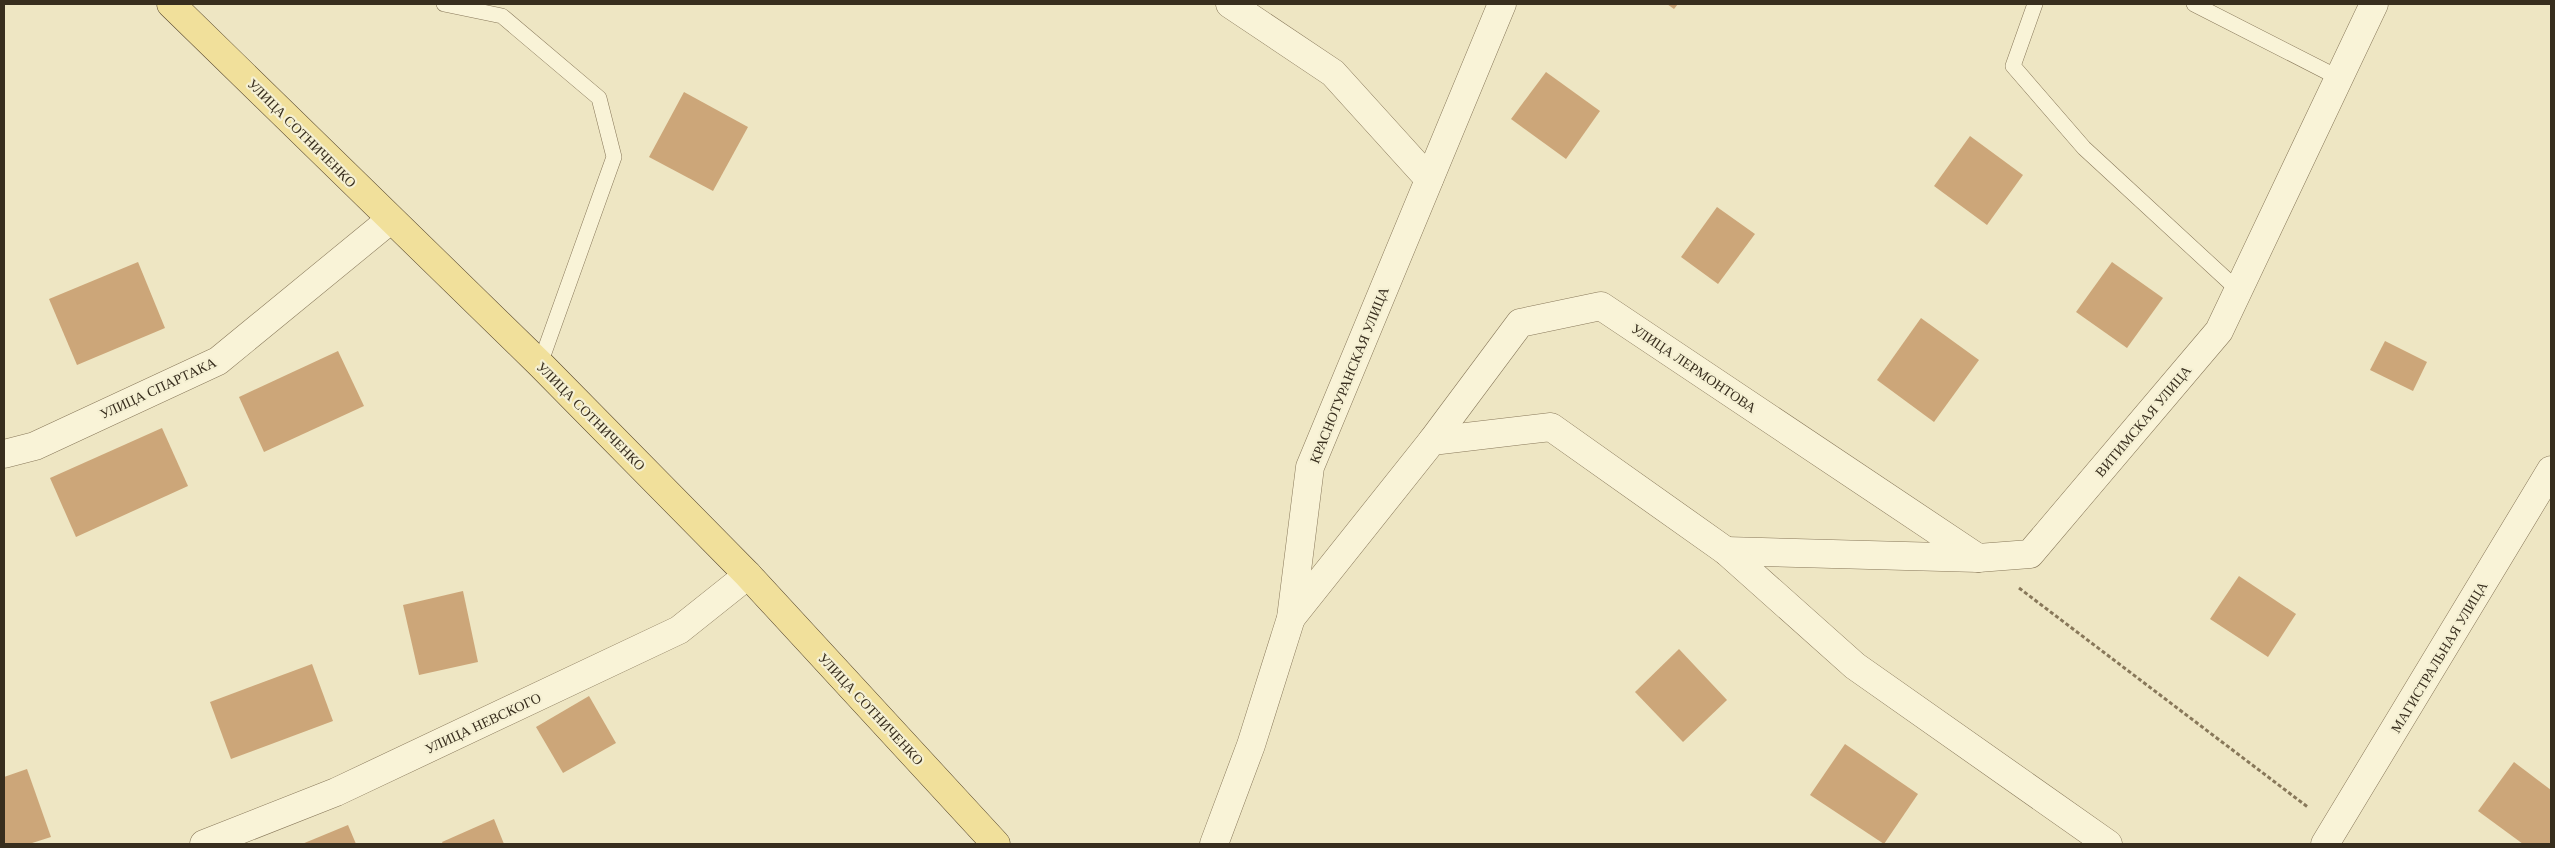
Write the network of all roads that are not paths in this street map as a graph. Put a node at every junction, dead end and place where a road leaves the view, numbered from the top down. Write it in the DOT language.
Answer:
graph roads {
  1 [pos="172,4"];
  2 [pos="444,4"];
  3 [pos="1230,4"];
  4 [pos="1502,4"];
  5 [pos="2035,4"];
  6 [pos="2194,4"];
  7 [pos="2374,4"];
  8 [pos="2339,78"];
  9 [pos="1429,179"];
  10 [pos="390,220"];
  11 [pos="2238,290"];
  12 [pos="540,364"];
  13 [pos="1432,441"];
  14 [pos="4,454"];
  15 [pos="2551,470"];
  16 [pos="1726,551"];
  17 [pos="1978,558"];
  18 [pos="748,575"];
  19 [pos="1291,618"];
  20 [pos="2331,837"];
  21 [pos="204,844"];
  22 [pos="996,844"];
  23 [pos="1214,844"];
  24 [pos="2108,844"];
  1 -- 10 [label="main road, УЛИЦА СОТНИЧЕНКО"];
  2 -- 12 [label="lane"];
  3 -- 9 [label="street"];
  4 -- 9 [label="street, КРАСНОТУРАНСКАЯ УЛИЦА"];
  5 -- 11 [label="lane"];
  6 -- 8 [label="lane"];
  7 -- 8 [label="street, ВИТИМСКАЯ УЛИЦА"];
  8 -- 11 [label="street, ВИТИМСКАЯ УЛИЦА"];
  9 -- 19 [label="street, КРАСНОТУРАНСКАЯ УЛИЦА"];
  10 -- 12 [label="main road, УЛИЦА СОТНИЧЕНКО"];
  10 -- 14 [label="street, УЛИЦА СПАРТАКА"];
  11 -- 17 [label="street, ВИТИМСКАЯ УЛИЦА"];
  12 -- 18 [label="main road, УЛИЦА СОТНИЧЕНКО"];
  13 -- 16 [label="street"];
  13 -- 17 [label="street, УЛИЦА ЛЕРМОНТОВА"];
  13 -- 19 [label="street, УЛИЦА ЛЕРМОНТОВА"];
  15 -- 20 [label="street, МАГИСТРАЛЬНАЯ УЛИЦА"];
  16 -- 17 [label="street, ВИТИМСКАЯ УЛИЦА"];
  16 -- 24 [label="street"];
  18 -- 21 [label="street, УЛИЦА НЕВСКОГО"];
  18 -- 22 [label="main road, УЛИЦА СОТНИЧЕНКО"];
  19 -- 23 [label="street, КРАСНОТУРАНСКАЯ УЛИЦА"];
}
